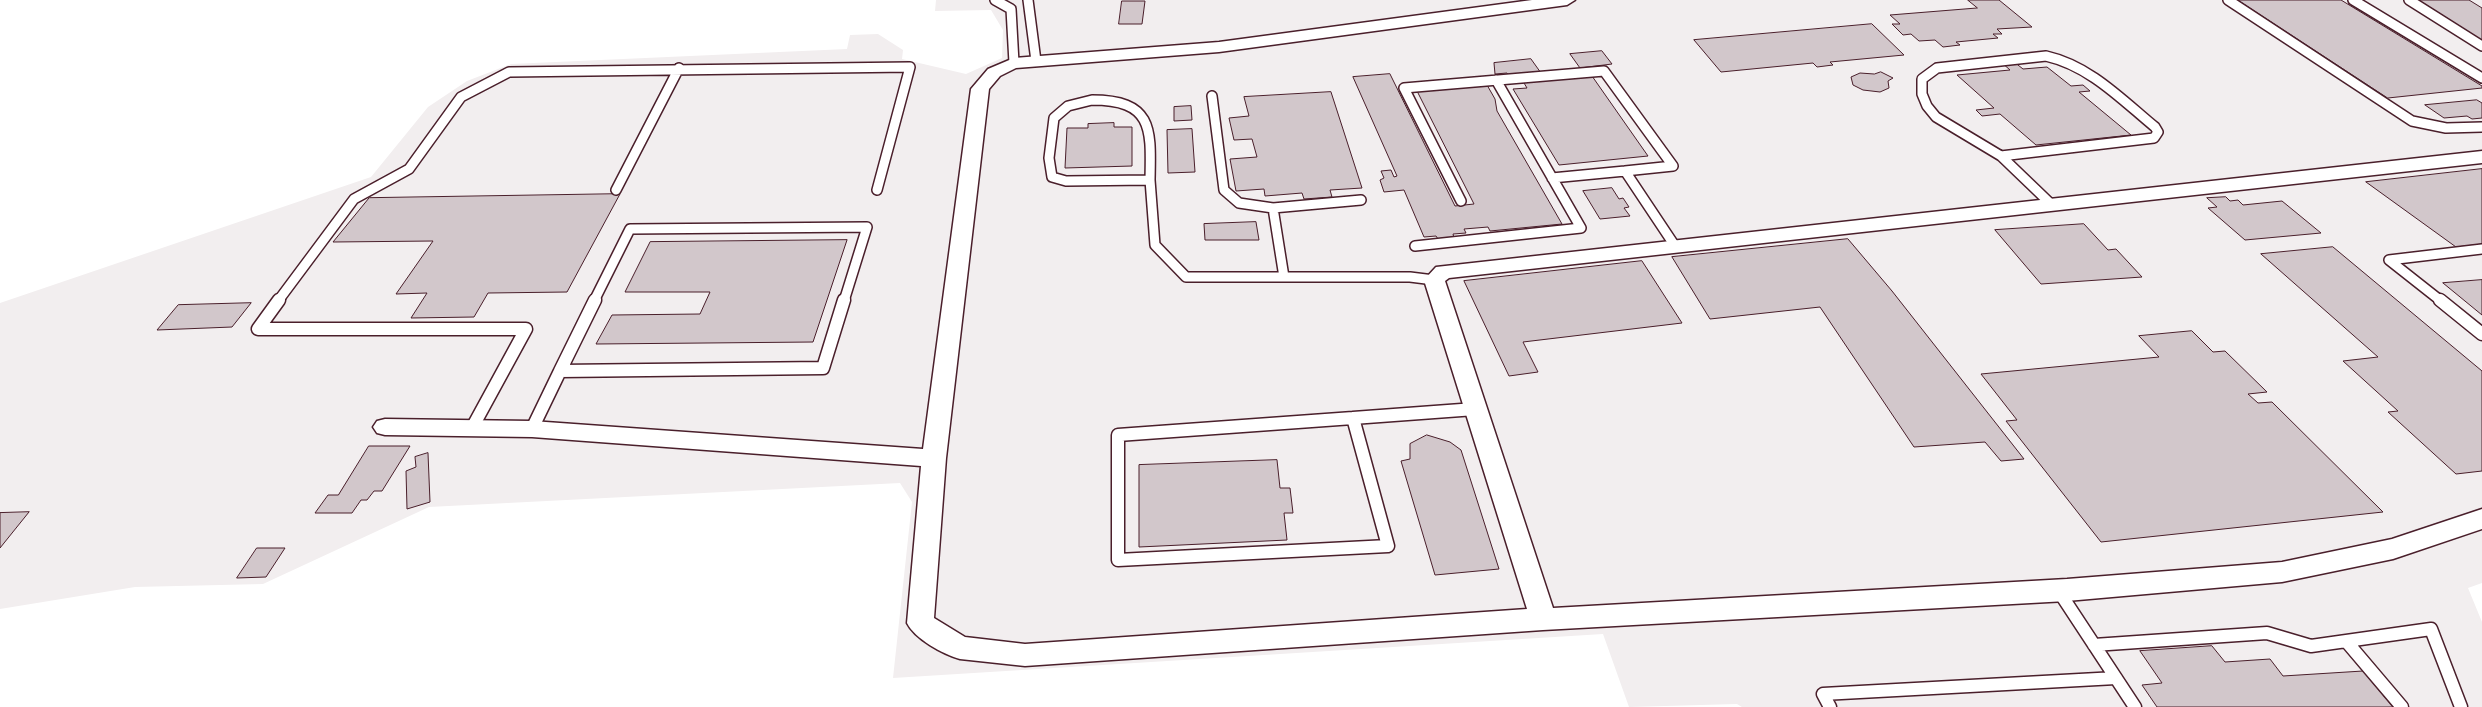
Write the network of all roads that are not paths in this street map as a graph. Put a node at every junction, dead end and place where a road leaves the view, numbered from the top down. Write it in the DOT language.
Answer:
graph roads {
  1 [pos="995,0"];
  2 [pos="1028,0"];
  3 [pos="1567,0"];
  4 [pos="2228,0"];
  5 [pos="2353,0"];
  6 [pos="2409,0"];
  7 [pos="2482,46"];
  8 [pos="1025,62"];
  9 [pos="679,68"];
  10 [pos="2482,78"];
  11 [pos="1496,80"];
  12 [pos="1212,96"];
  13 [pos="2482,127"];
  14 [pos="2000,156"];
  15 [pos="2482,157"];
  16 [pos="1625,171"];
  17 [pos="1552,178"];
  18 [pos="1150,180"];
  19 [pos="616,190"];
  20 [pos="877,190"];
  21 [pos="1361,200"];
  22 [pos="1461,201"];
  23 [pos="2052,204"];
  24 [pos="1273,208"];
  25 [pos="1415,246"];
  26 [pos="1675,246"];
  27 [pos="2482,250"];
  28 [pos="1284,277"];
  29 [pos="1434,280"];
  30 [pos="2482,334"];
  31 [pos="560,371"];
  32 [pos="1476,409"];
  33 [pos="1353,417"];
  34 [pos="385,427"];
  35 [pos="472,428"];
  36 [pos="532,429"];
  37 [pos="934,458"];
  38 [pos="2482,519"];
  39 [pos="2058,590"];
  40 [pos="1543,619"];
  41 [pos="2346,641"];
  42 [pos="2094,645"];
  43 [pos="2116,678"];
  44 [pos="1830,707"];
  45 [pos="2135,707"];
  46 [pos="2402,707"];
  47 [pos="2461,707"];
  1 -- 8 [label="lane"];
  2 -- 8 [label="lane"];
  3 -- 8 [label="street"];
  4 -- 13 [label="lane"];
  5 -- 10 [label="lane"];
  6 -- 7 [label="lane"];
  8 -- 37 [label="street"];
  9 -- 19 [label="lane"];
  9 -- 20 [label="lane"];
  9 -- 35 [label="lane"];
  11 -- 16 [label="lane"];
  11 -- 17 [label="lane"];
  11 -- 22 [label="lane"];
  12 -- 24 [label="lane"];
  14 -- 14 [label="lane"];
  14 -- 23 [label="lane"];
  15 -- 23 [label="street"];
  16 -- 17 [label="lane"];
  16 -- 26 [label="lane"];
  17 -- 25 [label="lane"];
  18 -- 18 [label="lane"];
  18 -- 28 [label="lane"];
  21 -- 24 [label="lane"];
  23 -- 26 [label="street"];
  24 -- 28 [label="lane"];
  26 -- 29 [label="street"];
  27 -- 30 [label="lane"];
  28 -- 29 [label="lane"];
  29 -- 32 [label="street"];
  31 -- 31 [label="lane"];
  31 -- 36 [label="lane"];
  32 -- 33 [label="lane"];
  32 -- 40 [label="street"];
  33 -- 33 [label="lane"];
  34 -- 35 [label="street"];
  35 -- 36 [label="street"];
  36 -- 37 [label="street"];
  37 -- 40 [label="street"];
  38 -- 39 [label="street"];
  39 -- 40 [label="street"];
  39 -- 42 [label="lane"];
  41 -- 42 [label="lane"];
  41 -- 46 [label="lane"];
  41 -- 47 [label="lane"];
  42 -- 43 [label="lane"];
  43 -- 44 [label="lane"];
  43 -- 45 [label="lane"];
}
